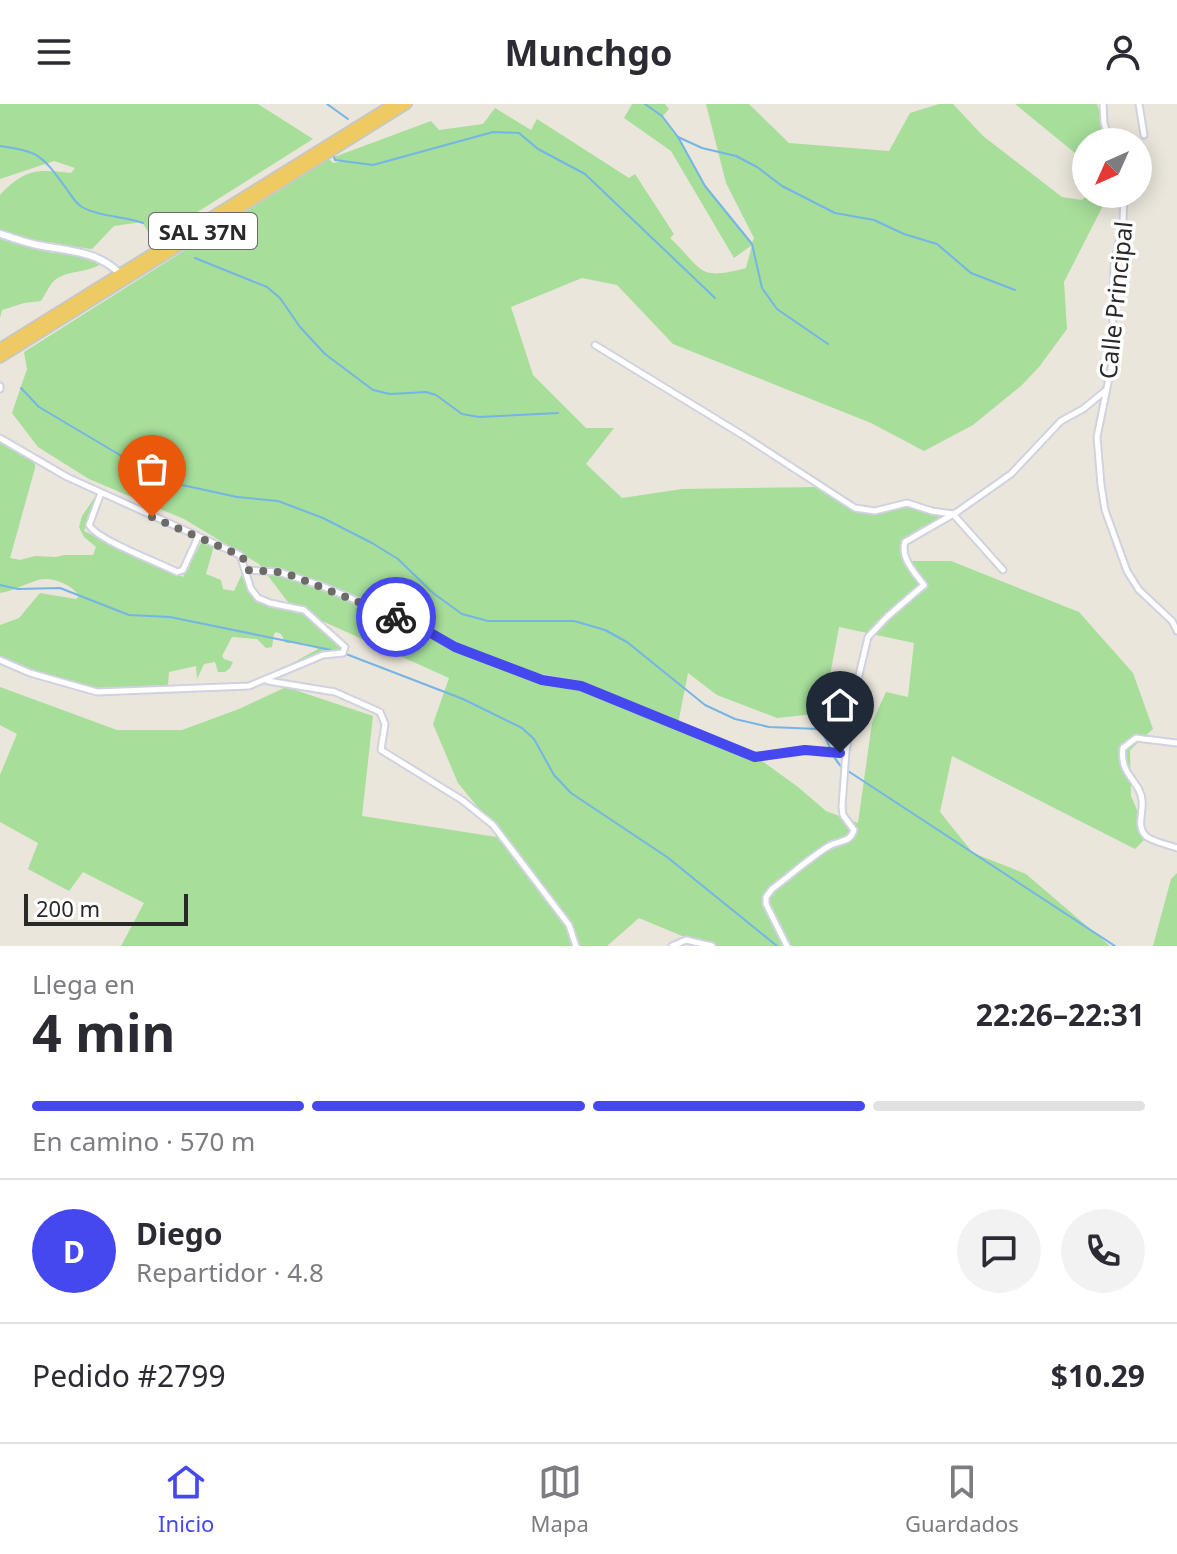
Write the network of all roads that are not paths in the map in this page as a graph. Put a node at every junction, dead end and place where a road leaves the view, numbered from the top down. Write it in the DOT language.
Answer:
graph roads {
  1 [pos="393,104"];
  2 [pos="407,104"];
  3 [pos="1103,104"];
  4 [pos="1139,104"];
  5 [pos="1106,128"];
  6 [pos="1143,128"];
  7 [pos="1125,208"];
  8 [pos="0,234"];
  9 [pos="119,273"];
  10 [pos="595,345"];
  11 [pos="0,348"];
  12 [pos="0,358"];
  13 [pos="1105,391"];
  14 [pos="0,438"];
  15 [pos="101,493"];
  16 [pos="953,514"];
  17 [pos="198,536"];
  18 [pos="246,570"];
  19 [pos="1003,570"];
  20 [pos="1177,631"];
  21 [pos="0,660"];
  22 [pos="267,681"];
  23 [pos="1177,743"];
  24 [pos="846,751"];
  25 [pos="1177,848"];
  26 [pos="576,946"];
  27 [pos="672,946"];
  28 [pos="712,946"];
  29 [pos="787,946"];
  1 -- 9 [label="highway, SAL 37N"];
  2 -- 12 [label="highway, SAL 37N"];
  3 -- 5 [label="street"];
  4 -- 6 [label="street"];
  7 -- 13 [label="street, Calle Principal"];
  8 -- 9 [label="street"];
  9 -- 11 [label="highway, SAL 37N"];
  10 -- 16 [label="street"];
  13 -- 16 [label="street"];
  13 -- 20 [label="street, Calle Principal"];
  14 -- 15 [label="street"];
  15 -- 17 [label="street"];
  15 -- 17 [label="street"];
  16 -- 19 [label="street"];
  16 -- 24 [label="street"];
  17 -- 18 [label="street"];
  18 -- 22 [label="street"];
  18 -- 24 [label="street"];
  21 -- 22 [label="street"];
  22 -- 26 [label="street"];
  23 -- 25 [label="street"];
  24 -- 29 [label="street"];
  27 -- 28 [label="street"];
}
